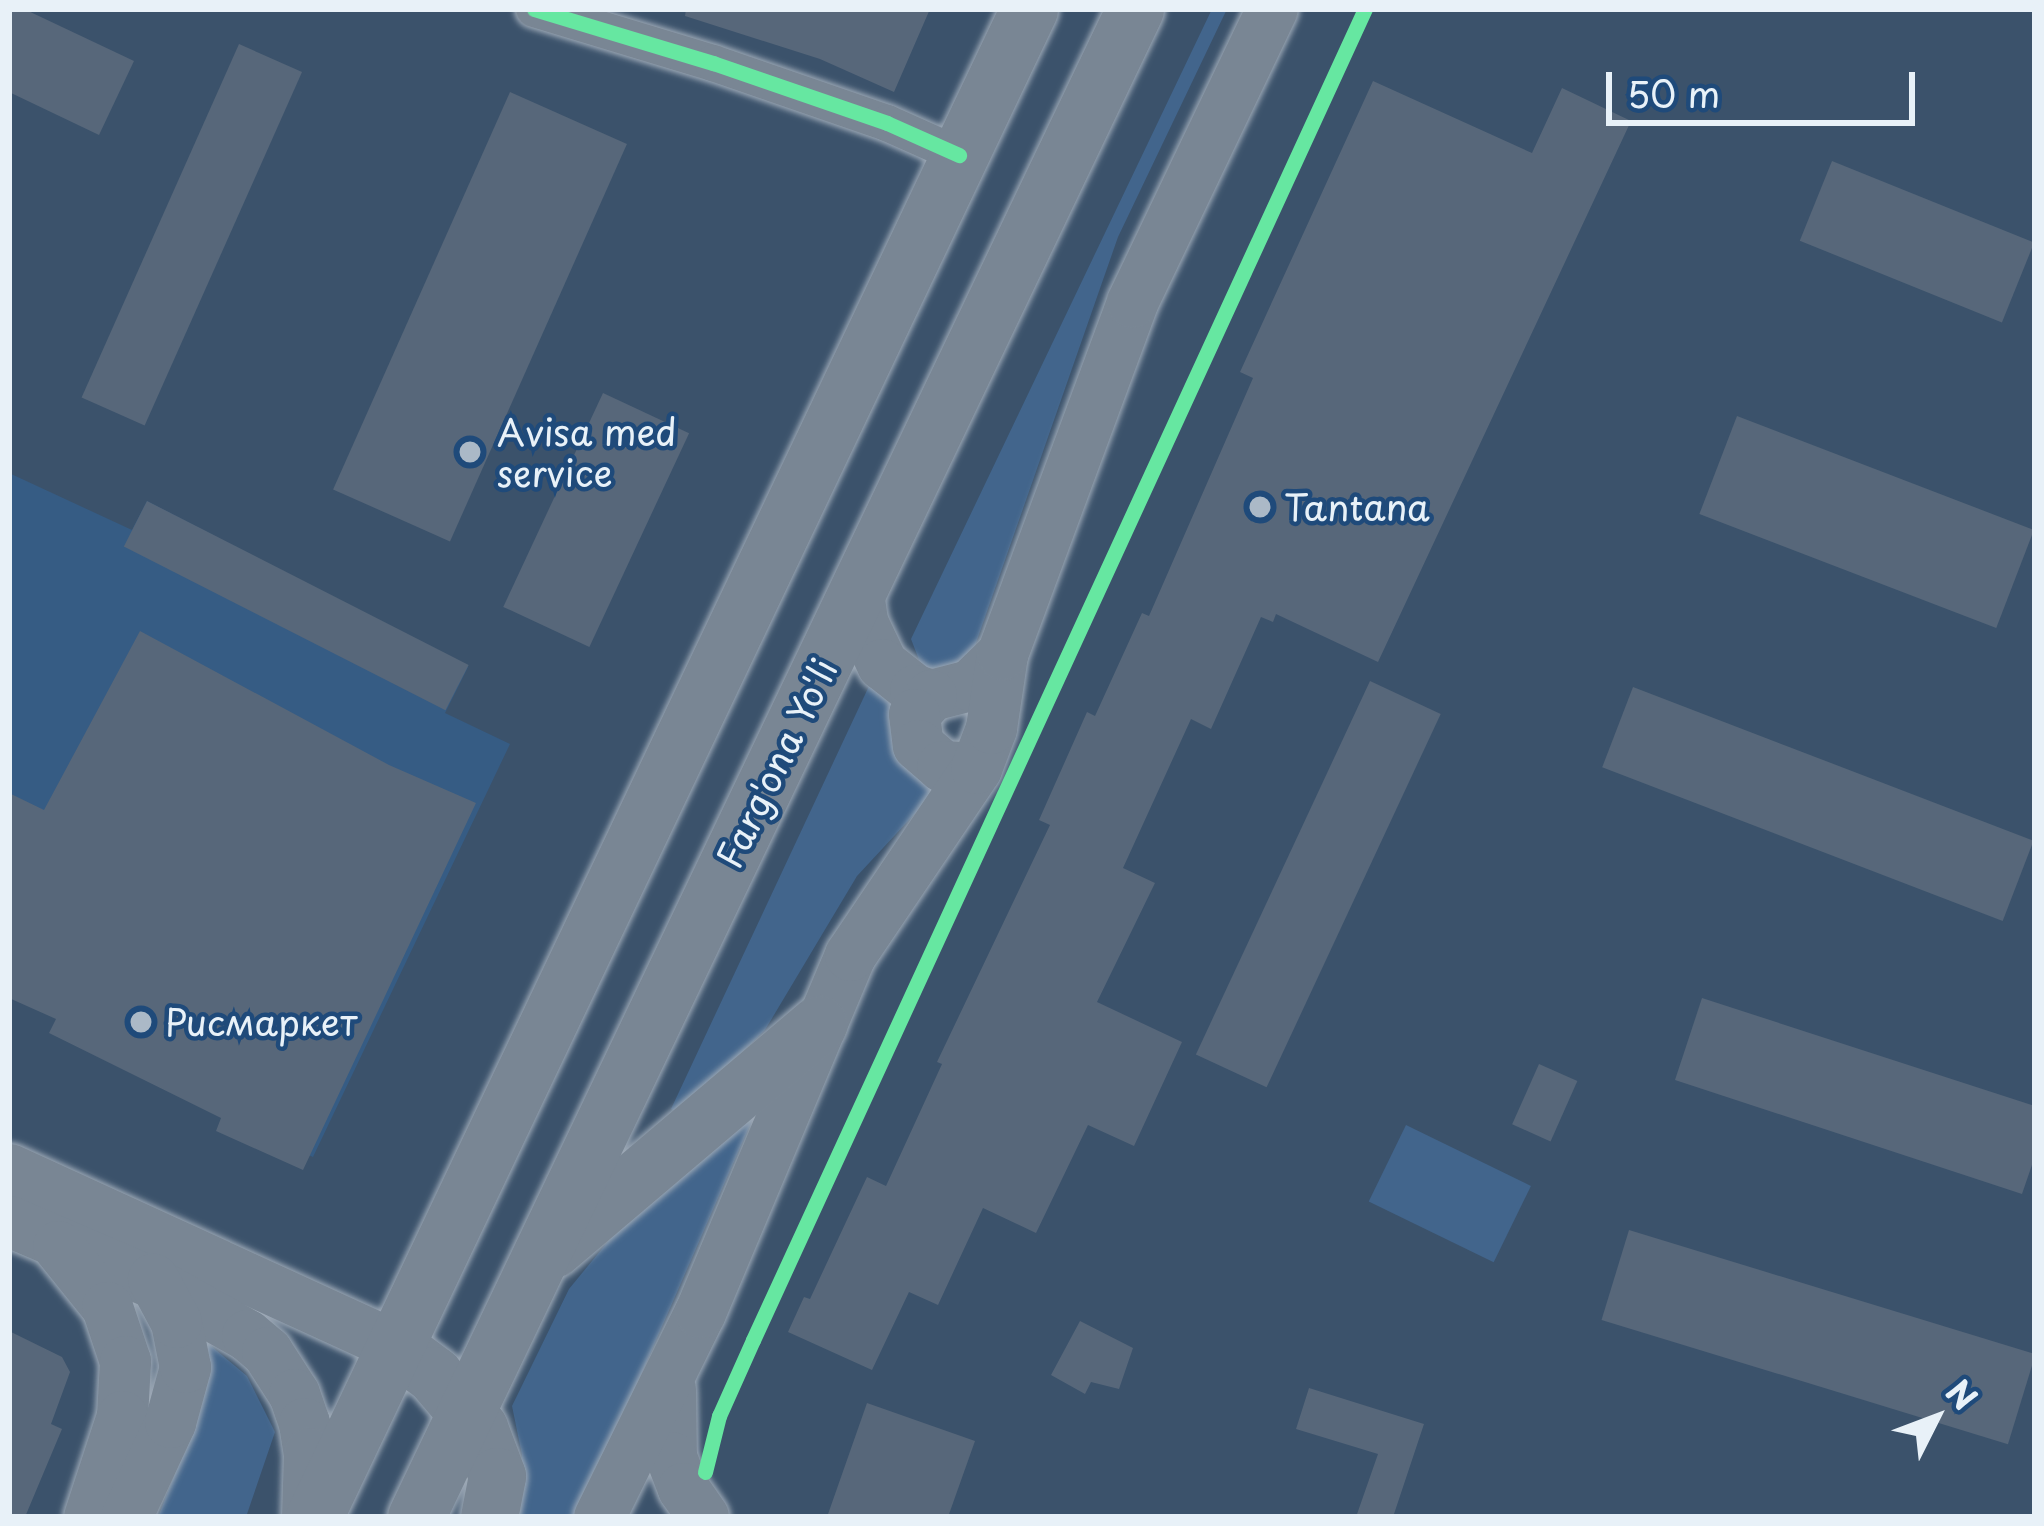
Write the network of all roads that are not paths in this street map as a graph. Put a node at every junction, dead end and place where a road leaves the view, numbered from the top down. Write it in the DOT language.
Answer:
graph roads {
  1 [pos="534,9"];
  2 [pos="1028,9"];
  3 [pos="1136,9"];
  4 [pos="1272,9"];
  5 [pos="959,155"];
  6 [pos="858,592"];
  7 [pos="1002,654"];
  8 [pos="931,695"];
  9 [pos="976,768"];
  10 [pos="818,1024"];
  11 [pos="9,1169"];
  12 [pos="97,1208"];
  13 [pos="31,1231"];
  14 [pos="536,1263"];
  15 [pos="158,1285"];
  16 [pos="395,1346"];
  17 [pos="672,1371"];
  18 [pos="466,1410"];
  19 [pos="89,1517"];
  20 [pos="126,1517"];
  21 [pos="311,1517"];
  22 [pos="416,1517"];
  23 [pos="489,1517"];
  24 [pos="599,1517"];
  25 [pos="704,1517"];
  1 -- 5 [label="street"];
  2 -- 5 [label="main road"];
  3 -- 6 [label="main road, Farg'ona Yo'li"];
  4 -- 7 [label="main road"];
  5 -- 16 [label="main road"];
  6 -- 8 [label="main road"];
  6 -- 14 [label="main road, Farg'ona Yo'li"];
  7 -- 8 [label="main road"];
  7 -- 9 [label="main road"];
  8 -- 9 [label="main road"];
  9 -- 10 [label="main road"];
  10 -- 14 [label="main road"];
  10 -- 17 [label="main road"];
  11 -- 12 [label="main road"];
  12 -- 15 [label="main road"];
  12 -- 16 [label="main road"];
  13 -- 15 [label="main road"];
  13 -- 19 [label="main road"];
  14 -- 18 [label="main road, Farg'ona Yo'li"];
  15 -- 20 [label="main road"];
  15 -- 21 [label="main road"];
  16 -- 18 [label="main road"];
  16 -- 21 [label="main road"];
  17 -- 24 [label="main road"];
  17 -- 25 [label="main road"];
  18 -- 22 [label="main road, Farg'ona Yo'li"];
  18 -- 23 [label="main road"];
}
